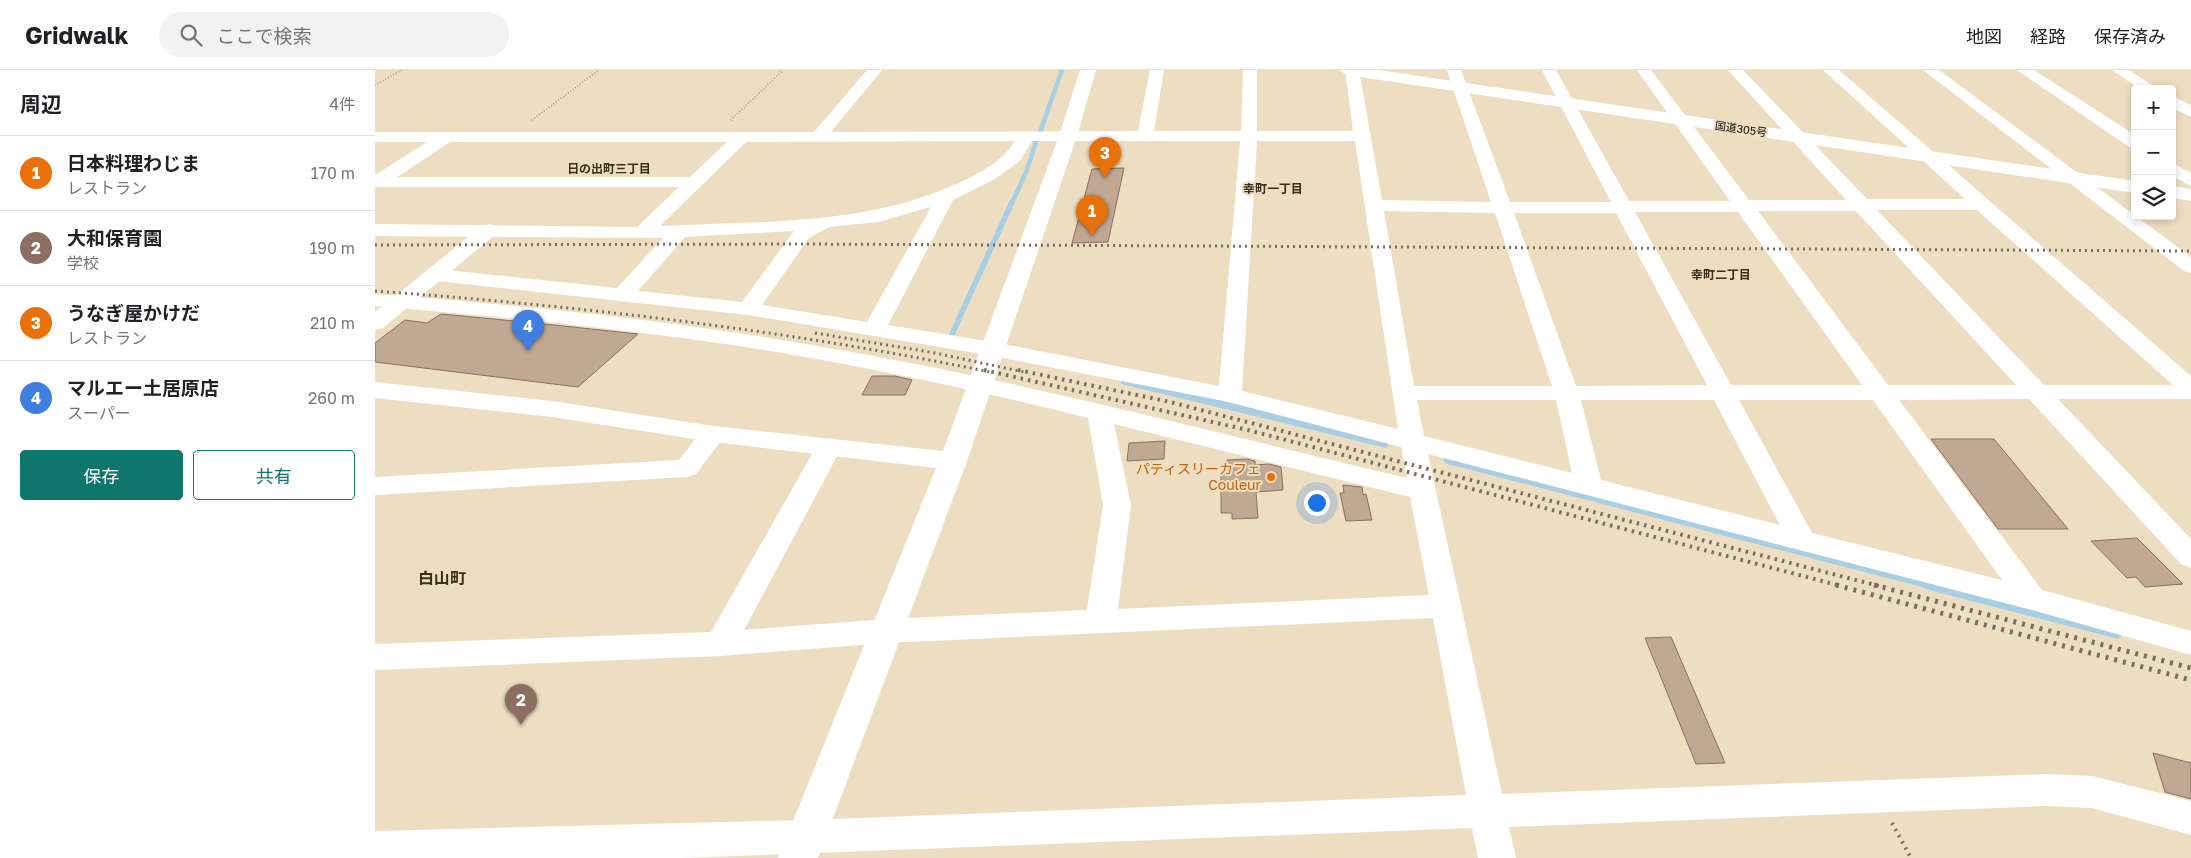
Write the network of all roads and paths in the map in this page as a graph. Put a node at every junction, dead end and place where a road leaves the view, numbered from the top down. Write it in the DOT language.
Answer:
graph roads {
  1 [pos="402,70"];
  2 [pos="599,70"];
  3 [pos="783,70"];
  4 [pos="875,70"];
  5 [pos="1088,70"];
  6 [pos="1157,70"];
  7 [pos="1250,70"];
  8 [pos="1351,70"];
  9 [pos="1549,70"];
  10 [pos="1644,70"];
  11 [pos="1735,70"];
  12 [pos="1830,70"];
  13 [pos="1929,70"];
  14 [pos="2024,70"];
  15 [pos="2119,70"];
  16 [pos="1457,78"];
  17 [pos="375,85"];
  18 [pos="2144,85"];
  19 [pos="1567,103"];
  20 [pos="2176,103"];
  21 [pos="2191,112"];
  22 [pos="1680,120"];
  23 [pos="1027,136"];
  24 [pos="1068,136"];
  25 [pos="1145,136"];
  26 [pos="1249,136"];
  27 [pos="1361,136"];
  28 [pos="375,137"];
  29 [pos="446,137"];
  30 [pos="510,137"];
  31 [pos="712,137"];
  32 [pos="741,137"];
  33 [pos="818,137"];
  34 [pos="1799,137"];
  35 [pos="2131,140"];
  36 [pos="1929,156"];
  37 [pos="2176,171"];
  38 [pos="2073,179"];
  39 [pos="2191,181"];
  40 [pos="376,182"];
  41 [pos="695,182"];
  42 [pos="2131,186"];
  43 [pos="2176,193"];
  44 [pos="2191,195"];
  45 [pos="946,197"];
  46 [pos="1983,204"];
  47 [pos="1863,205"];
  48 [pos="1373,206"];
  49 [pos="1623,206"];
  50 [pos="1745,207"];
  51 [pos="1502,208"];
  52 [pos="825,222"];
  53 [pos="375,230"];
  54 [pos="489,230"];
  55 [pos="679,232"];
  56 [pos="642,233"];
  57 [pos="2191,267"];
  58 [pos="437,275"];
  59 [pos="623,294"];
  60 [pos="375,300"];
  61 [pos="403,302"];
  62 [pos="748,309"];
  63 [pos="375,323"];
  64 [pos="875,328"];
  65 [pos="993,349"];
  66 [pos="980,385"];
  67 [pos="2191,388"];
  68 [pos="375,390"];
  69 [pos="1881,392"];
  70 [pos="2039,392"];
  71 [pos="2191,392"];
  72 [pos="1403,393"];
  73 [pos="1567,393"];
  74 [pos="1725,393"];
  75 [pos="1231,395"];
  76 [pos="1101,414"];
  77 [pos="713,434"];
  78 [pos="1413,442"];
  79 [pos="829,447"];
  80 [pos="953,461"];
  81 [pos="375,486"];
  82 [pos="1589,487"];
  83 [pos="1423,491"];
  84 [pos="1802,540"];
  85 [pos="2191,557"];
  86 [pos="2032,598"];
  87 [pos="1446,606"];
  88 [pos="1101,622"];
  89 [pos="886,631"];
  90 [pos="2191,643"];
  91 [pos="719,644"];
  92 [pos="375,657"];
  93 [pos="1878,796"];
  94 [pos="1488,810"];
  95 [pos="2191,818"];
  96 [pos="802,848"];
  97 [pos="375,849"];
  98 [pos="1497,858"];
  99 [pos="1911,858"];
  1 -- 17 [label="path"];
  2 -- 30 [label="path"];
  3 -- 31 [label="path"];
  4 -- 33 [label="street"];
  5 -- 24 [label="main road"];
  6 -- 25 [label="street"];
  7 -- 26 [label="street"];
  8 -- 16 [label="main road, 国道305号"];
  8 -- 27 [label="street"];
  9 -- 19 [label="street"];
  10 -- 22 [label="street"];
  11 -- 34 [label="street"];
  12 -- 36 [label="street"];
  13 -- 38 [label="street"];
  14 -- 35 [label="street"];
  15 -- 18 [label="street"];
  16 -- 19 [label="main road, 国道305号"];
  16 -- 51 [label="street"];
  19 -- 22 [label="main road, 国道305号"];
  19 -- 49 [label="street"];
  20 -- 21 [label="street"];
  22 -- 34 [label="main road, 国道305号"];
  22 -- 50 [label="street"];
  23 -- 24 [label="street"];
  23 -- 33 [label="street"];
  23 -- 45 [label="street"];
  24 -- 25 [label="street"];
  24 -- 65 [label="main road"];
  25 -- 26 [label="street"];
  26 -- 27 [label="street"];
  26 -- 75 [label="street"];
  27 -- 48 [label="street"];
  28 -- 29 [label="street"];
  29 -- 30 [label="street"];
  29 -- 40 [label="street"];
  30 -- 31 [label="street"];
  31 -- 32 [label="street"];
  32 -- 33 [label="street"];
  32 -- 41 [label="street"];
  34 -- 36 [label="main road, 国道305号"];
  34 -- 47 [label="street"];
  36 -- 38 [label="main road, 国道305号"];
  36 -- 46 [label="street"];
  37 -- 39 [label="street"];
  38 -- 42 [label="main road, 国道305号"];
  38 -- 57 [label="street"];
  40 -- 41 [label="street"];
  41 -- 56 [label="street"];
  43 -- 44 [label="main road"];
  45 -- 52 [label="street"];
  45 -- 64 [label="street"];
  46 -- 47 [label="street"];
  46 -- 67 [label="street"];
  47 -- 50 [label="street"];
  47 -- 70 [label="street"];
  48 -- 51 [label="street"];
  48 -- 72 [label="street"];
  49 -- 50 [label="street"];
  49 -- 51 [label="street"];
  49 -- 74 [label="street"];
  50 -- 69 [label="street"];
  51 -- 73 [label="street"];
  52 -- 55 [label="street"];
  52 -- 62 [label="street"];
  53 -- 54 [label="street"];
  54 -- 56 [label="street"];
  54 -- 58 [label="main road"];
  55 -- 56 [label="street"];
  55 -- 59 [label="street"];
  58 -- 59 [label="street"];
  58 -- 61 [label="main road"];
  59 -- 62 [label="street"];
  60 -- 61 [label="street"];
  61 -- 63 [label="main road"];
  61 -- 66 [label="street"];
  62 -- 64 [label="street"];
  64 -- 65 [label="street"];
  65 -- 66 [label="main road"];
  65 -- 75 [label="street"];
  66 -- 76 [label="street"];
  66 -- 80 [label="main road"];
  68 -- 77 [label="main road"];
  69 -- 70 [label="street"];
  69 -- 74 [label="street"];
  69 -- 86 [label="street"];
  70 -- 71 [label="street"];
  70 -- 85 [label="street"];
  72 -- 73 [label="street"];
  72 -- 78 [label="street"];
  73 -- 74 [label="street"];
  73 -- 82 [label="street"];
  74 -- 84 [label="street"];
  75 -- 78 [label="street"];
  76 -- 83 [label="street"];
  76 -- 88 [label="street"];
  77 -- 79 [label="main road"];
  77 -- 81 [label="street"];
  78 -- 82 [label="street"];
  78 -- 83 [label="street"];
  79 -- 80 [label="main road"];
  79 -- 91 [label="street"];
  80 -- 89 [label="main road"];
  82 -- 84 [label="street"];
  83 -- 87 [label="street"];
  84 -- 86 [label="street"];
  86 -- 90 [label="street"];
  87 -- 88 [label="street"];
  87 -- 94 [label="street"];
  88 -- 89 [label="street"];
  89 -- 91 [label="street"];
  89 -- 96 [label="main road"];
  91 -- 92 [label="street"];
  93 -- 94 [label="street"];
  93 -- 95 [label="street"];
  93 -- 99 [label="path"];
  94 -- 96 [label="street"];
  94 -- 98 [label="street"];
  96 -- 97 [label="street"];
}
